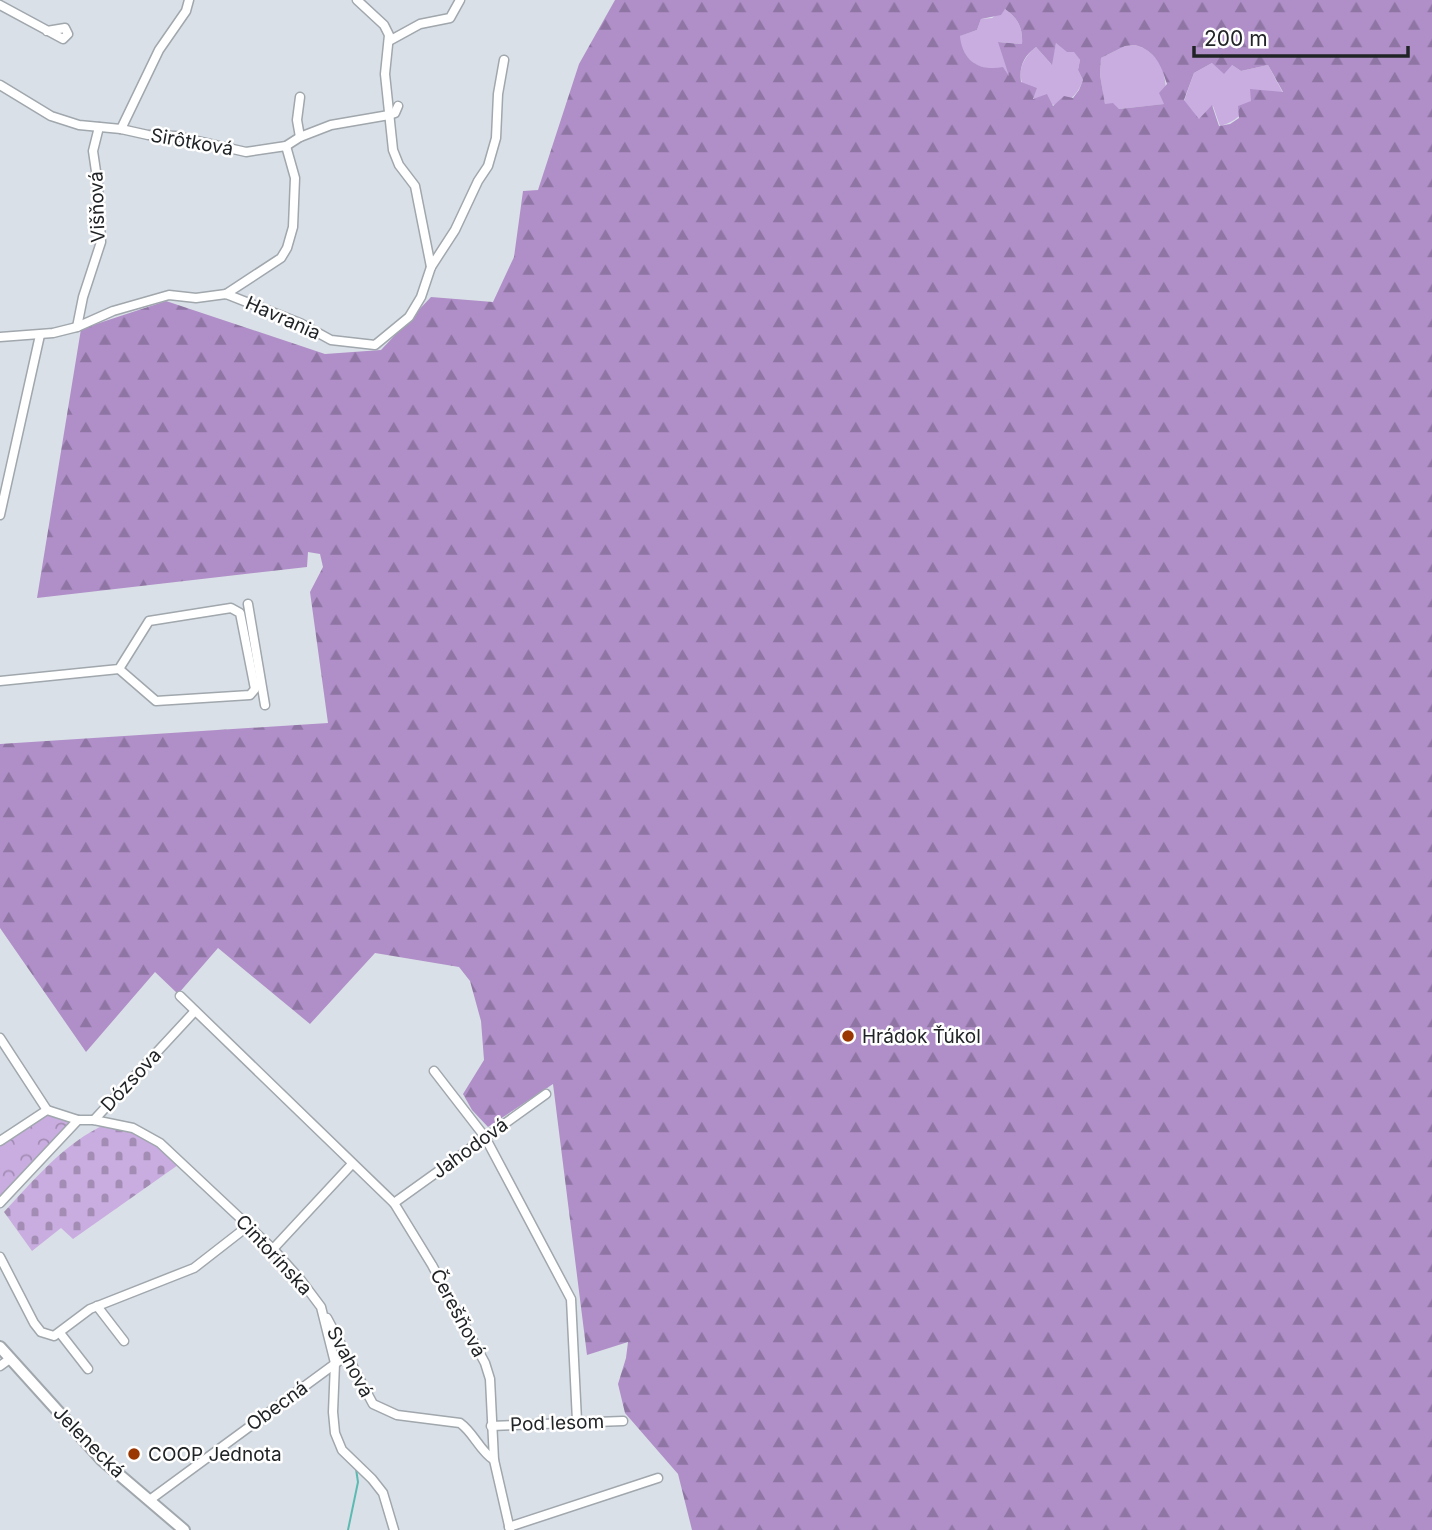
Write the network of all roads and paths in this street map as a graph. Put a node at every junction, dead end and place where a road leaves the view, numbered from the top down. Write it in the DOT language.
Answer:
graph roads {
  1 [pos="189,0"];
  2 [pos="357,0"];
  3 [pos="460,0"];
  4 [pos="0,5"];
  5 [pos="47,31"];
  6 [pos="389,41"];
  7 [pos="504,60"];
  8 [pos="0,85"];
  9 [pos="300,97"];
  10 [pos="398,106"];
  11 [pos="389,115"];
  12 [pos="99,127"];
  13 [pos="121,129"];
  14 [pos="300,137"];
  15 [pos="286,146"];
  16 [pos="431,267"];
  17 [pos="226,293"];
  18 [pos="77,327"];
  19 [pos="40,335"];
  20 [pos="0,337"];
  21 [pos="0,515"];
  22 [pos="247,604"];
  23 [pos="248,633"];
  24 [pos="119,669"];
  25 [pos="255,670"];
  26 [pos="0,681"];
  27 [pos="265,705"];
  28 [pos="180,996"];
  29 [pos="195,1011"];
  30 [pos="0,1038"];
  31 [pos="434,1071"];
  32 [pos="545,1094"];
  33 [pos="47,1110"];
  34 [pos="78,1119"];
  35 [pos="94,1120"];
  36 [pos="485,1137"];
  37 [pos="0,1141"];
  38 [pos="352,1164"];
  39 [pos="1,1198"];
  40 [pos="394,1203"];
  41 [pos="248,1226"];
  42 [pos="273,1249"];
  43 [pos="0,1257"];
  44 [pos="97,1306"];
  45 [pos="321,1307"];
  46 [pos="60,1334"];
  47 [pos="124,1341"];
  48 [pos="0,1347"];
  49 [pos="346,1355"];
  50 [pos="11,1358"];
  51 [pos="335,1363"];
  52 [pos="0,1366"];
  53 [pos="88,1368"];
  54 [pos="577,1421"];
  55 [pos="623,1421"];
  56 [pos="491,1426"];
  57 [pos="494,1460"];
  58 [pos="658,1478"];
  59 [pos="150,1499"];
  60 [pos="510,1529"];
  61 [pos="184,1530"];
  62 [pos="394,1530"];
  1 -- 13 [label="street"];
  2 -- 6 [label="street"];
  3 -- 6 [label="street"];
  4 -- 5 [label="street"];
  6 -- 11 [label="street"];
  7 -- 16 [label="street, Havrania"];
  8 -- 12 [label="street, Sirôtková"];
  9 -- 14 [label="street"];
  10 -- 11 [label="street"];
  11 -- 14 [label="street, Sirôtková"];
  11 -- 16 [label="street"];
  12 -- 13 [label="street, Sirôtková"];
  12 -- 18 [label="street, Višňová"];
  13 -- 15 [label="street, Sirôtková"];
  14 -- 15 [label="street, Sirôtková"];
  15 -- 17 [label="street"];
  16 -- 17 [label="street, Havrania"];
  17 -- 18 [label="street, Havrania"];
  18 -- 19 [label="street, Havrania"];
  19 -- 20 [label="street, Havrania"];
  19 -- 21 [label="street"];
  22 -- 23 [label="street"];
  23 -- 24 [label="street"];
  23 -- 25 [label="street"];
  24 -- 25 [label="street"];
  24 -- 26 [label="street"];
  25 -- 27 [label="street"];
  28 -- 29 [label="street, Čerešňová"];
  29 -- 35 [label="street, Dózsova"];
  29 -- 38 [label="street, Čerešňová"];
  30 -- 33 [label="street"];
  31 -- 36 [label="street"];
  32 -- 36 [label="street, Jahodová"];
  33 -- 34 [label="street"];
  33 -- 37 [label="street"];
  34 -- 35 [label="street, Dózsova"];
  34 -- 39 [label="street, Dózsova"];
  35 -- 41 [label="street, Cintorínska"];
  36 -- 40 [label="street, Jahodová"];
  36 -- 54 [label="street"];
  38 -- 40 [label="street, Čerešňová"];
  38 -- 42 [label="street"];
  40 -- 56 [label="street, Čerešňová"];
  41 -- 42 [label="street, Cintorínska"];
  41 -- 44 [label="street"];
  42 -- 45 [label="street, Cintorínska"];
  43 -- 46 [label="street"];
  44 -- 46 [label="street"];
  44 -- 47 [label="street"];
  45 -- 49 [label="street, Svahová"];
  45 -- 51 [label="street, Cintorínska"];
  46 -- 53 [label="street"];
  48 -- 50 [label="street, Jelenecká"];
  49 -- 51 [label="street, Obecná"];
  49 -- 57 [label="street, Svahová"];
  50 -- 52 [label="street"];
  50 -- 59 [label="street, Jelenecká"];
  51 -- 59 [label="street, Obecná"];
  51 -- 62 [label="street, Cintorínska"];
  54 -- 55 [label="street, Pod lesom"];
  54 -- 56 [label="street, Pod lesom"];
  56 -- 57 [label="street, Čerešňová"];
  57 -- 60 [label="street, Čerešňová"];
  58 -- 60 [label="street"];
  59 -- 61 [label="street, Jelenecká"];
}
